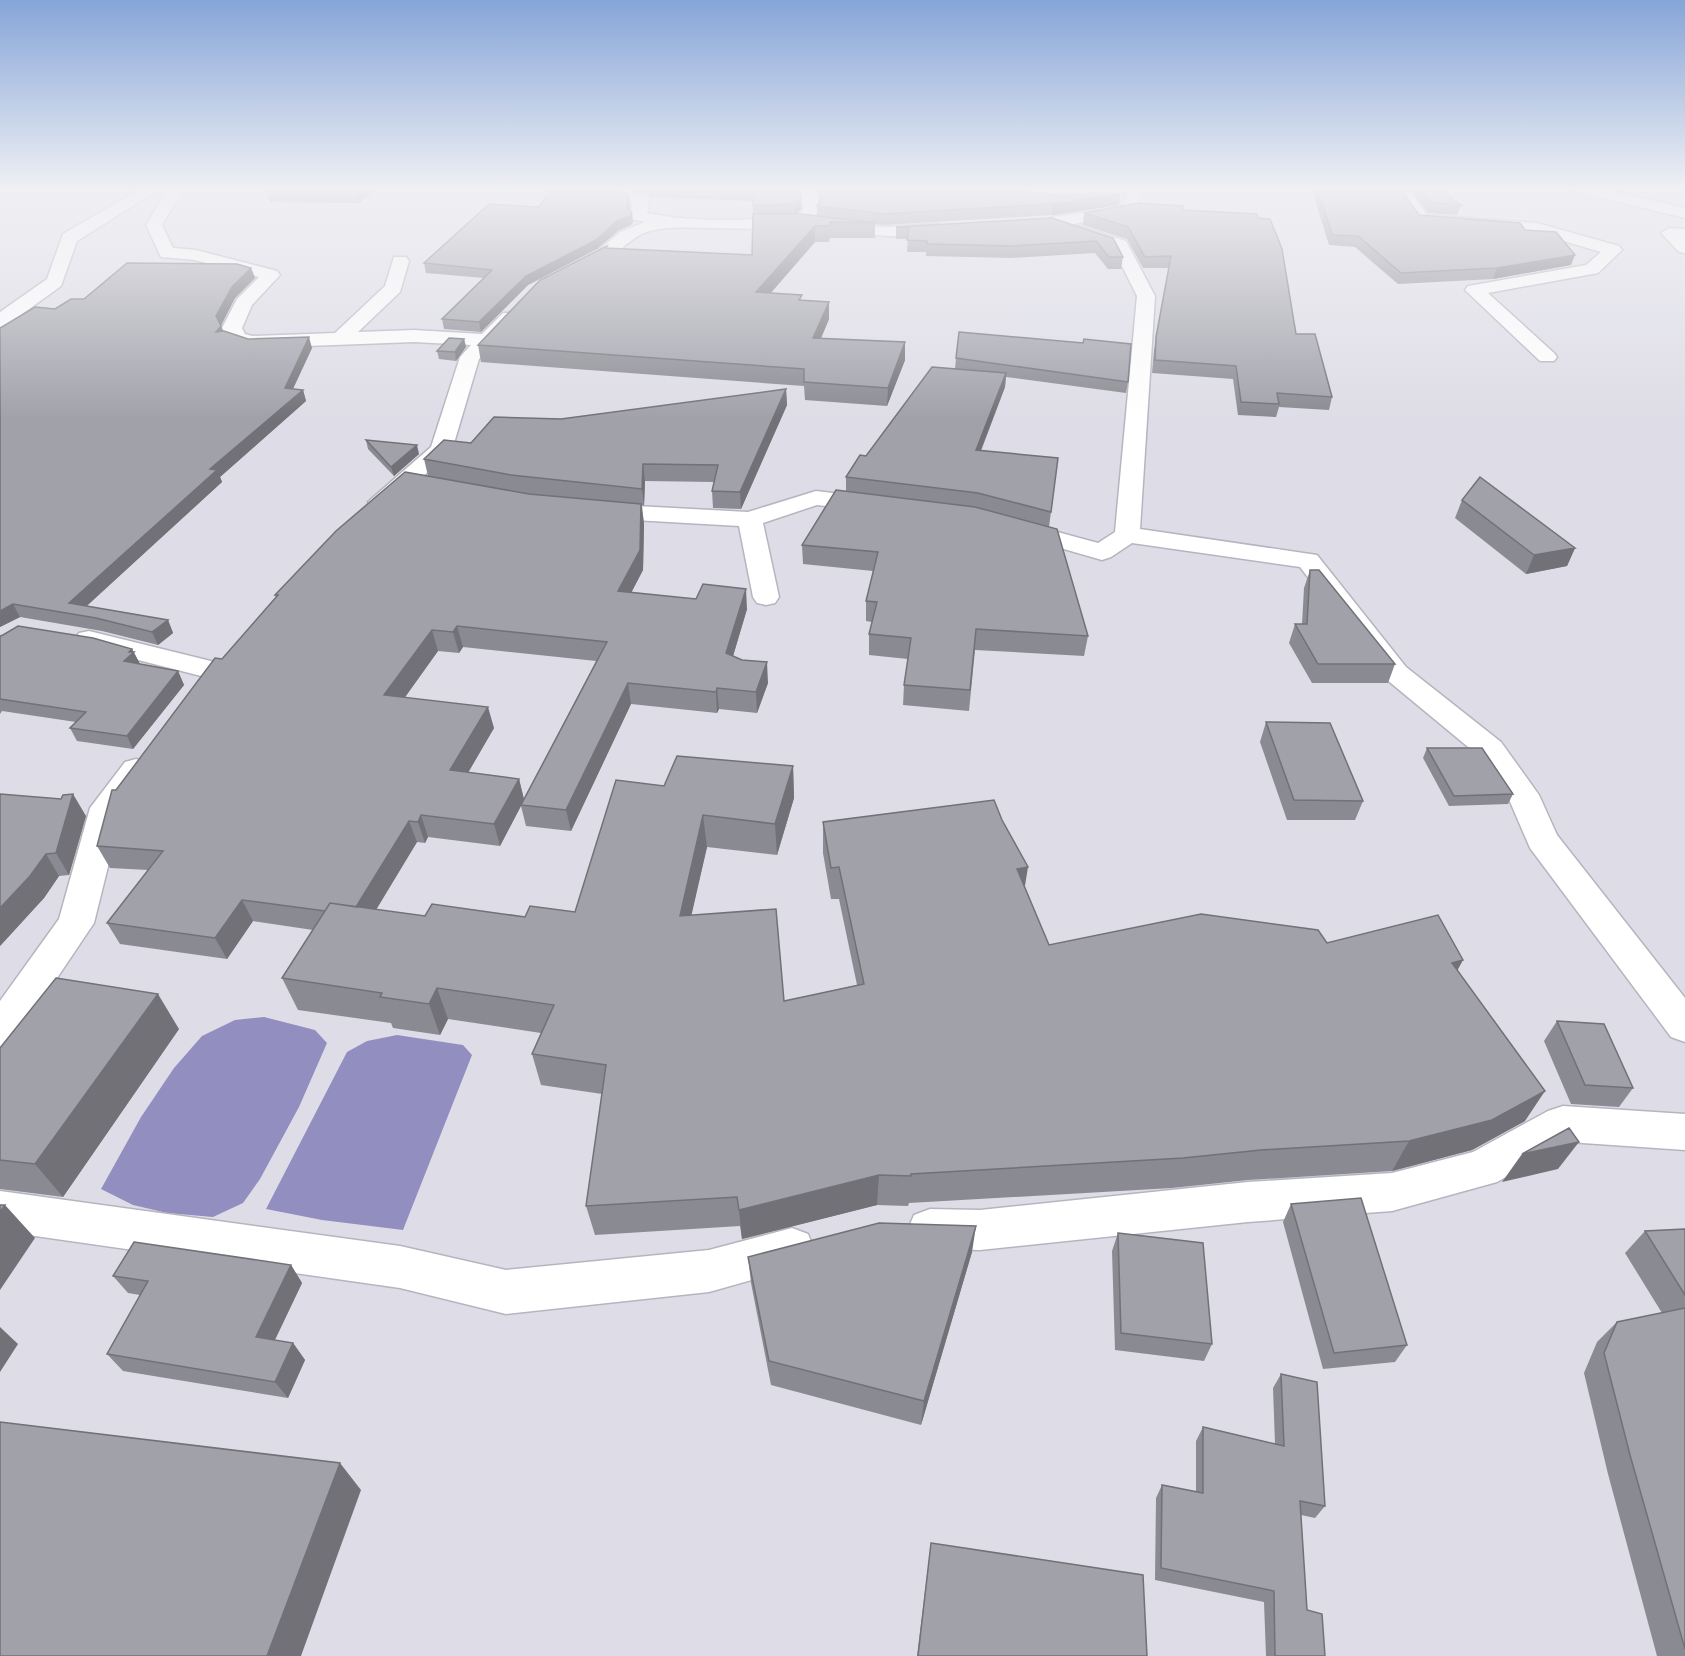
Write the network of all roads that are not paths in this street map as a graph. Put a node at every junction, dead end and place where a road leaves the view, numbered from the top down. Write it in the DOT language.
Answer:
graph roads {
  1 [pos="61,264"];
  2 [pos="231,264"];
  3 [pos="399,264"];
  4 [pos="587,264"];
  5 [pos="1130,264"];
  6 [pos="1597,264"];
  7 [pos="555,281"];
  8 [pos="527,299"];
  9 [pos="0,321"];
  10 [pos="342,337"];
  11 [pos="487,340"];
  12 [pos="1547,357"];
  13 [pos="896,507"];
  14 [pos="572,508"];
  15 [pos="750,519"];
  16 [pos="359,520"];
  17 [pos="999,523"];
  18 [pos="1127,535"];
  19 [pos="766,597"];
  20 [pos="67,635"];
  21 [pos="213,670"];
  22 [pos="149,753"];
  23 [pos="1685,1026"];
  24 [pos="0,1031"];
  25 [pos="1685,1132"];
  26 [pos="0,1211"];
  27 [pos="889,1227"];
  28 [pos="833,1239"];
  1 -- 9 [label="street"];
  2 -- 10 [label="street"];
  3 -- 10 [label="street"];
  4 -- 7 [label="street"];
  5 -- 18 [label="street"];
  6 -- 12 [label="street"];
  8 -- 11 [label="street"];
  10 -- 11 [label="street"];
  11 -- 16 [label="street"];
  13 -- 15 [label="street"];
  14 -- 15 [label="street"];
  15 -- 19 [label="street"];
  17 -- 18 [label="street"];
  18 -- 23 [label="street"];
  20 -- 21 [label="street"];
  22 -- 24 [label="street"];
  25 -- 27 [label="street"];
  26 -- 28 [label="street"];
}
